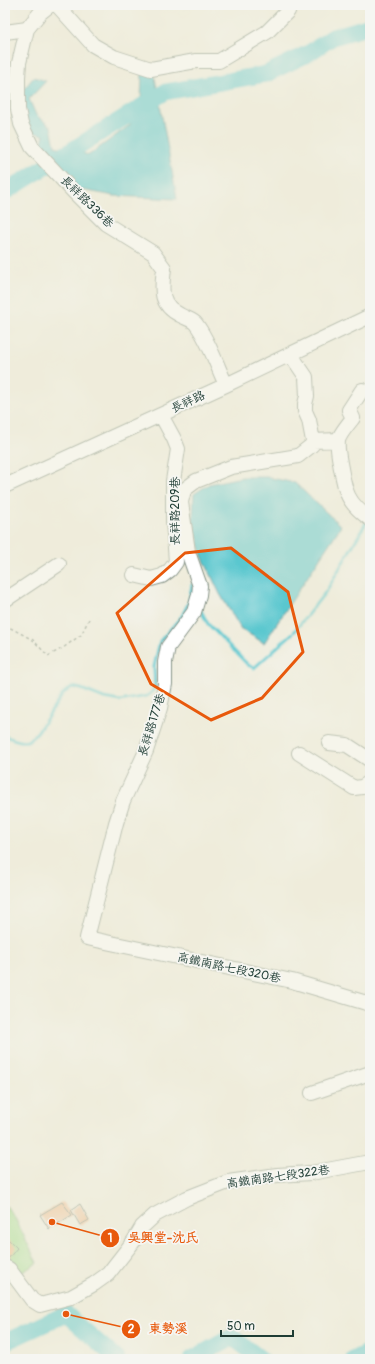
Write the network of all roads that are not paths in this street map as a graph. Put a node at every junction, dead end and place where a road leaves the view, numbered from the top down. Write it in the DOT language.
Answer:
graph roads {
  1 [pos="50,5"];
  2 [pos="57,5"];
  3 [pos="290,5"];
  4 [pos="27,29"];
  5 [pos="5,32"];
  6 [pos="370,316"];
  7 [pos="291,355"];
  8 [pos="226,385"];
  9 [pos="362,390"];
  10 [pos="161,415"];
  11 [pos="338,440"];
  12 [pos="313,441"];
  13 [pos="5,486"];
  14 [pos="370,519"];
  15 [pos="59,564"];
  16 [pos="134,575"];
  17 [pos="5,600"];
  18 [pos="329,743"];
  19 [pos="299,753"];
  20 [pos="370,760"];
  21 [pos="370,782"];
  22 [pos="87,938"];
  23 [pos="370,1004"];
  24 [pos="370,1073"];
  25 [pos="312,1093"];
  26 [pos="370,1162"];
  27 [pos="5,1267"];
  1 -- 4 [label="street, 長祥路336巷"];
  2 -- 3 [label="street"];
  4 -- 5 [label="street"];
  4 -- 8 [label="street, 長祥路336巷"];
  6 -- 7 [label="street, 長祥路"];
  7 -- 8 [label="street, 長祥路"];
  7 -- 12 [label="street"];
  8 -- 10 [label="street, 長祥路"];
  9 -- 11 [label="street"];
  10 -- 13 [label="street, 長祥路"];
  10 -- 16 [label="street, 長祥路209巷"];
  11 -- 12 [label="street"];
  11 -- 14 [label="street"];
  12 -- 22 [label="street, 長祥路177巷"];
  15 -- 17 [label="street"];
  18 -- 20 [label="street"];
  19 -- 21 [label="street"];
  22 -- 23 [label="street, 高鐵南路七段320巷"];
  24 -- 25 [label="street"];
  26 -- 27 [label="street, 高鐵南路七段322巷"];
}
